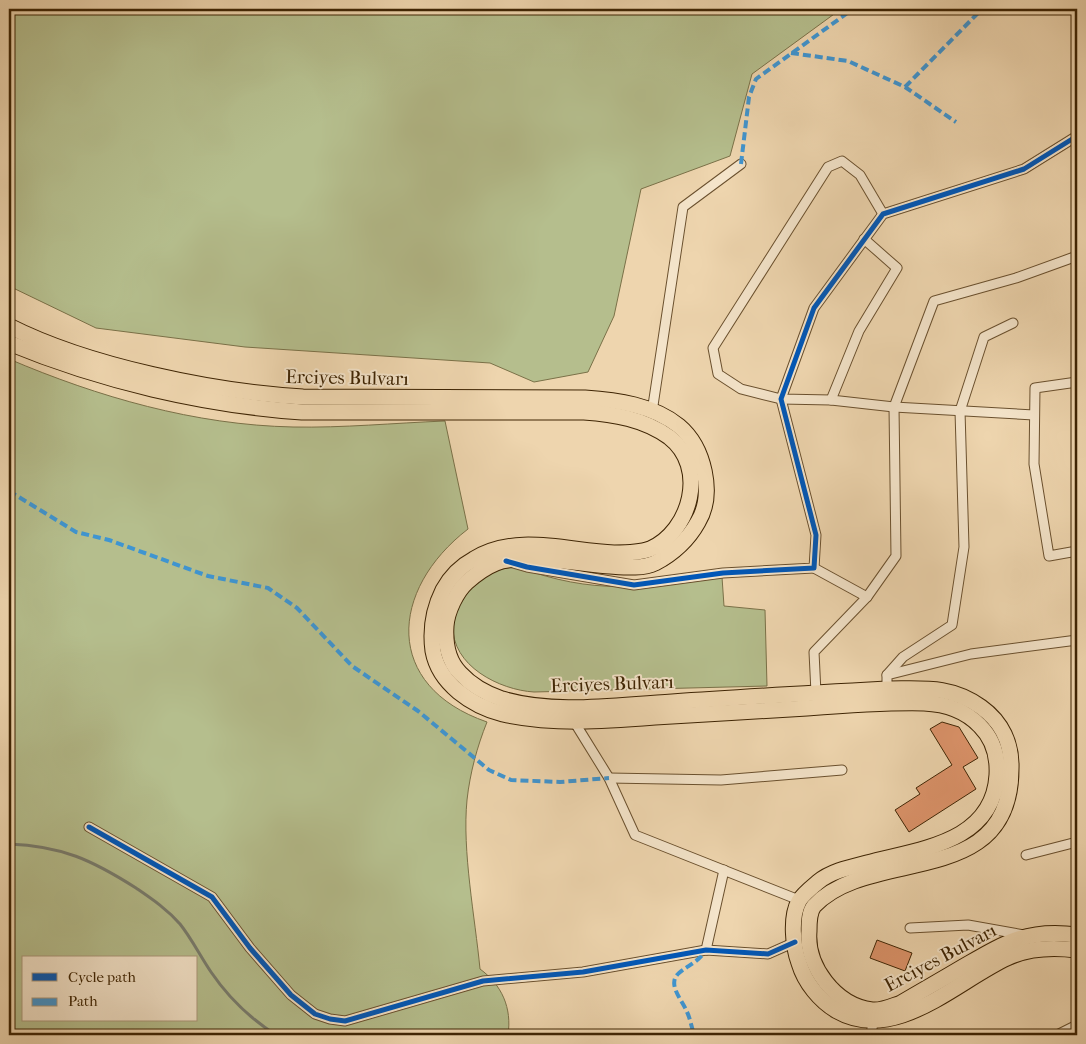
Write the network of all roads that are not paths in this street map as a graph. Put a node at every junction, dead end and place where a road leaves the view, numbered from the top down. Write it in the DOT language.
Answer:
graph roads {
  1 [pos="1077,61"];
  2 [pos="1077,75"];
  3 [pos="1077,136"];
  4 [pos="741,164"];
  5 [pos="883,214"];
  6 [pos="864,239"];
  7 [pos="1077,256"];
  8 [pos="1013,323"];
  9 [pos="9,326"];
  10 [pos="9,342"];
  11 [pos="1077,382"];
  12 [pos="781,399"];
  13 [pos="831,400"];
  14 [pos="894,407"];
  15 [pos="960,411"];
  16 [pos="652,412"];
  17 [pos="1034,415"];
  18 [pos="1077,551"];
  19 [pos="506,561"];
  20 [pos="814,568"];
  21 [pos="867,597"];
  22 [pos="1077,640"];
  23 [pos="887,682"];
  24 [pos="816,693"];
  25 [pos="575,722"];
  26 [pos="842,770"];
  27 [pos="609,778"];
  28 [pos="89,827"];
  29 [pos="1077,844"];
  30 [pos="1026,855"];
  31 [pos="724,870"];
  32 [pos="799,900"];
  33 [pos="910,928"];
  34 [pos="1077,935"];
  35 [pos="1029,936"];
  36 [pos="795,942"];
  37 [pos="706,950"];
  38 [pos="1077,950"];
  39 [pos="1077,1025"];
  40 [pos="872,1029"];
  41 [pos="1057,1035"];
  1 -- 2 [label="street"];
  3 -- 5 [label="street"];
  4 -- 16 [label="street"];
  5 -- 6 [label="street"];
  5 -- 12 [label="street"];
  6 -- 12 [label="street"];
  6 -- 13 [label="street"];
  7 -- 14 [label="street"];
  8 -- 15 [label="street"];
  9 -- 16 [label="highway, Erciyes Bulvarı"];
  10 -- 25 [label="highway, Erciyes Bulvarı"];
  11 -- 17 [label="street"];
  12 -- 13 [label="street"];
  12 -- 20 [label="street"];
  13 -- 14 [label="street"];
  14 -- 15 [label="street"];
  14 -- 21 [label="street"];
  15 -- 17 [label="street"];
  15 -- 23 [label="street"];
  16 -- 19 [label="highway, Erciyes Bulvarı"];
  17 -- 18 [label="street"];
  19 -- 20 [label="street"];
  19 -- 24 [label="highway, Erciyes Bulvarı"];
  20 -- 21 [label="street"];
  21 -- 24 [label="street"];
  22 -- 23 [label="street"];
  23 -- 24 [label="highway, Erciyes Bulvarı"];
  23 -- 35 [label="highway, Erciyes Bulvarı"];
  25 -- 27 [label="street"];
  25 -- 32 [label="highway, Erciyes Bulvarı"];
  26 -- 27 [label="street"];
  27 -- 31 [label="street"];
  28 -- 37 [label="street"];
  29 -- 30 [label="street"];
  31 -- 32 [label="street"];
  31 -- 37 [label="street"];
  32 -- 36 [label="highway, Erciyes Bulvarı"];
  33 -- 35 [label="street"];
  34 -- 35 [label="highway, Erciyes Bulvarı"];
  36 -- 37 [label="street"];
  36 -- 40 [label="highway, Erciyes Bulvarı"];
  38 -- 40 [label="highway, Erciyes Bulvarı"];
  39 -- 41 [label="street"];
}
